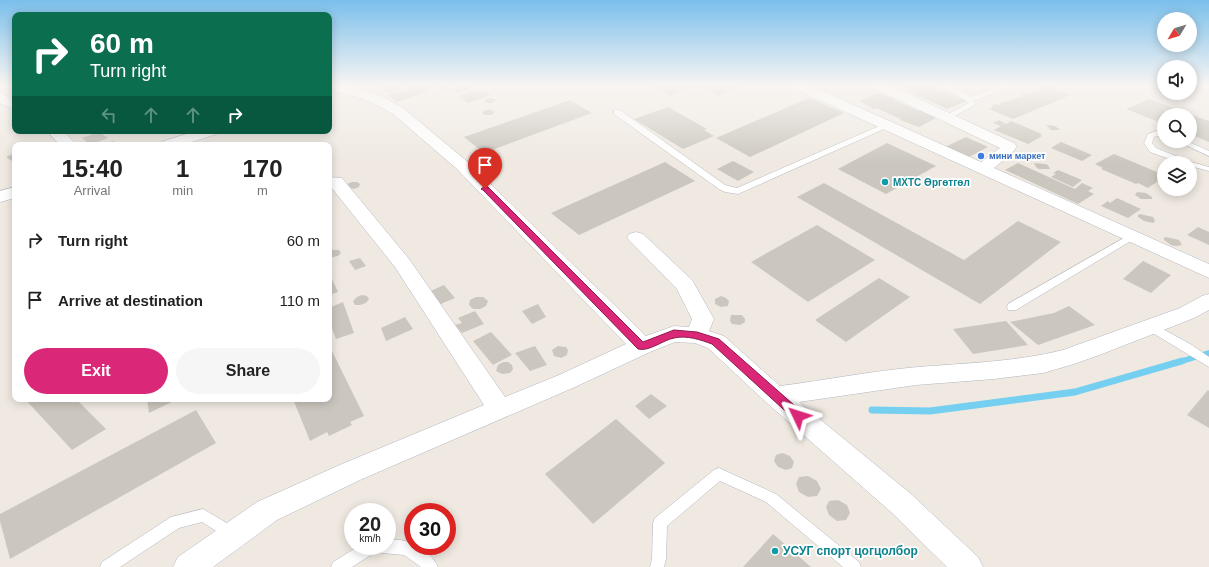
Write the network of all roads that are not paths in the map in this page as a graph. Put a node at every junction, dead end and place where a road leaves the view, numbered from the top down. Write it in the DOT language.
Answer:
graph roads {
  1 [pos="397,110"];
  2 [pos="856,110"];
  3 [pos="935,110"];
  4 [pos="961,110"];
  5 [pos="617,112"];
  6 [pos="949,117"];
  7 [pos="889,125"];
  8 [pos="1157,133"];
  9 [pos="57,134"];
  10 [pos="173,134"];
  11 [pos="205,134"];
  12 [pos="66,142"];
  13 [pos="183,142"];
  14 [pos="186,142"];
  15 [pos="1196,148"];
  16 [pos="1209,154"];
  17 [pos="1170,156"];
  18 [pos="1197,166"];
  19 [pos="983,168"];
  20 [pos="1209,170"];
  21 [pos="332,182"];
  22 [pos="12,193"];
  23 [pos="0,197"];
  24 [pos="1132,237"];
  25 [pos="636,238"];
  26 [pos="1209,272"];
  27 [pos="1209,301"];
  28 [pos="1012,307"];
  29 [pos="1150,326"];
  30 [pos="697,335"];
  31 [pos="642,346"];
  32 [pos="1209,363"];
  33 [pos="775,396"];
  34 [pos="499,408"];
  35 [pos="233,535"];
  36 [pos="396,547"];
  37 [pos="357,555"];
  38 [pos="107,567"];
  39 [pos="188,567"];
  40 [pos="338,567"];
  41 [pos="431,567"];
  42 [pos="657,567"];
  43 [pos="854,567"];
  44 [pos="968,567"];
  1 -- 31 [label="street"];
  2 -- 7 [label="street"];
  3 -- 6 [label="street"];
  4 -- 6 [label="lane"];
  5 -- 7 [label="lane"];
  6 -- 19 [label="street"];
  7 -- 19 [label="street"];
  8 -- 17 [label="lane"];
  9 -- 12 [label="street"];
  10 -- 13 [label="street"];
  11 -- 14 [label="street"];
  15 -- 16 [label="lane"];
  18 -- 20 [label="lane"];
  19 -- 24 [label="street"];
  21 -- 34 [label="street"];
  22 -- 23 [label="street"];
  24 -- 26 [label="street"];
  24 -- 28 [label="lane"];
  25 -- 30 [label="street"];
  27 -- 29 [label="street"];
  29 -- 32 [label="lane"];
  29 -- 33 [label="street"];
  30 -- 31 [label="street"];
  30 -- 33 [label="street"];
  31 -- 34 [label="street"];
  33 -- 44 [label="street"];
  34 -- 35 [label="street"];
  35 -- 38 [label="lane"];
  35 -- 39 [label="street"];
  36 -- 41 [label="lane"];
  37 -- 40 [label="lane"];
  42 -- 43 [label="lane"];
}
